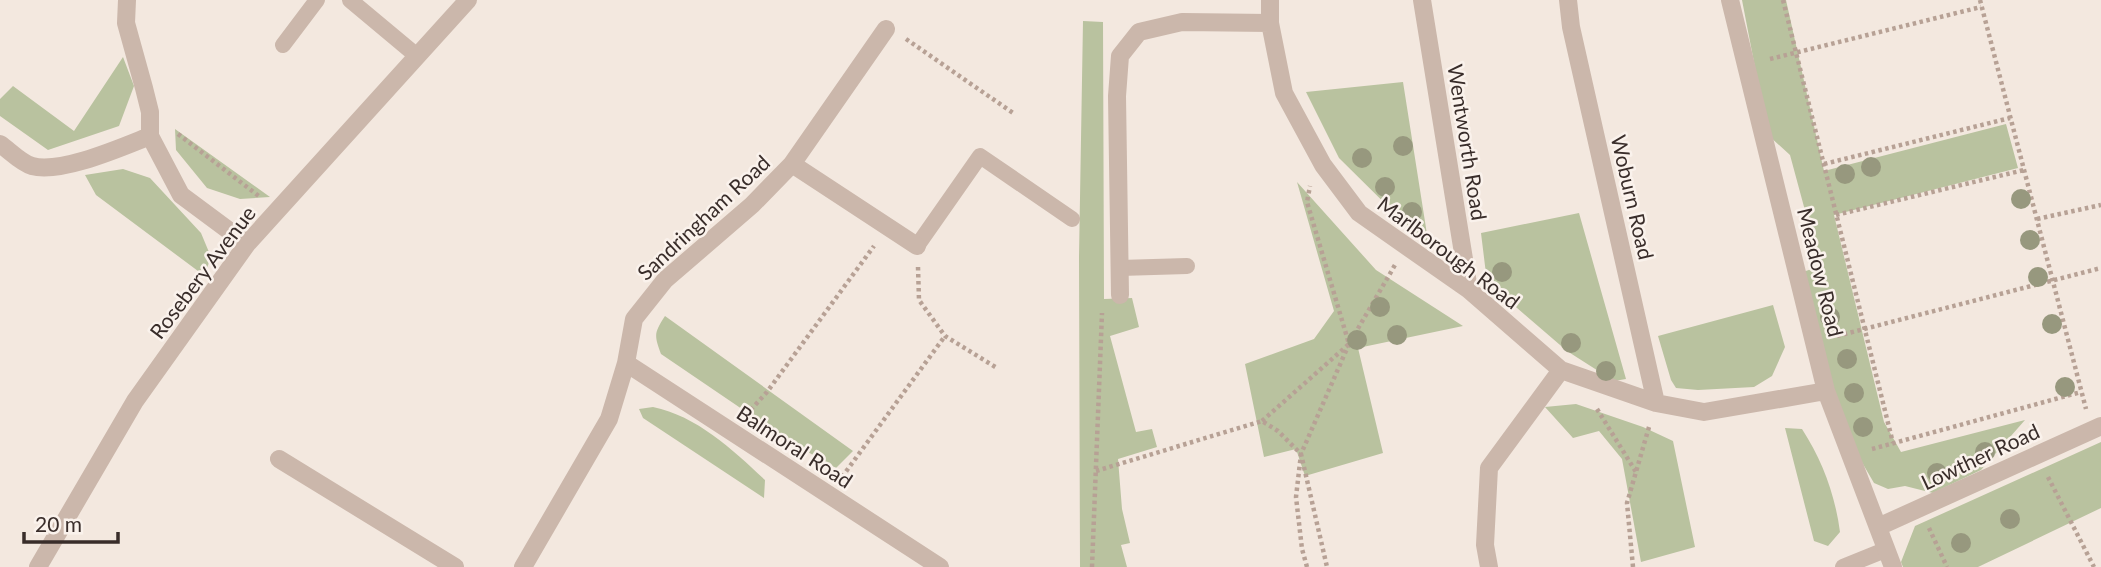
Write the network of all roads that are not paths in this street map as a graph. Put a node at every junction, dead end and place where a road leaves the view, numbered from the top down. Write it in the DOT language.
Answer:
graph roads {
  1 [pos="127,0"];
  2 [pos="317,0"];
  3 [pos="350,0"];
  4 [pos="468,0"];
  5 [pos="1270,0"];
  6 [pos="1422,0"];
  7 [pos="1568,0"];
  8 [pos="1730,0"];
  9 [pos="1270,23"];
  10 [pos="886,29"];
  11 [pos="284,44"];
  12 [pos="417,56"];
  13 [pos="150,136"];
  14 [pos="0,144"];
  15 [pos="792,164"];
  16 [pos="1072,219"];
  17 [pos="247,244"];
  18 [pos="916,246"];
  19 [pos="1187,266"];
  20 [pos="1120,268"];
  21 [pos="1469,290"];
  22 [pos="1121,295"];
  23 [pos="626,363"];
  24 [pos="1569,373"];
  25 [pos="1826,391"];
  26 [pos="1656,403"];
  27 [pos="2101,426"];
  28 [pos="279,459"];
  29 [pos="1878,527"];
  30 [pos="1889,559"];
  31 [pos="38,567"];
  32 [pos="455,567"];
  33 [pos="523,567"];
  34 [pos="940,567"];
  35 [pos="1489,567"];
  36 [pos="1843,567"];
  1 -- 13 [label="street"];
  2 -- 11 [label="lane"];
  3 -- 12 [label="lane"];
  4 -- 12 [label="street, Rosebery Avenue"];
  5 -- 9 [label="street, Marlborough Road"];
  6 -- 21 [label="street, Wentworth Road"];
  7 -- 26 [label="street, Woburn Road"];
  8 -- 25 [label="street, Meadow Road"];
  9 -- 20 [label="street"];
  9 -- 21 [label="street, Marlborough Road"];
  10 -- 15 [label="street, Sandringham Road"];
  12 -- 17 [label="street, Rosebery Avenue"];
  13 -- 14 [label="street"];
  13 -- 17 [label="street"];
  15 -- 18 [label="street, Sandringham Road"];
  15 -- 23 [label="street, Sandringham Road"];
  16 -- 18 [label="lane"];
  17 -- 31 [label="street, Rosebery Avenue"];
  19 -- 20 [label="lane"];
  20 -- 22 [label="street"];
  21 -- 24 [label="street, Marlborough Road"];
  23 -- 33 [label="street, Sandringham Road"];
  23 -- 34 [label="street, Balmoral Road"];
  24 -- 26 [label="street, Marlborough Road"];
  24 -- 35 [label="street"];
  25 -- 26 [label="street, Marlborough Road"];
  25 -- 29 [label="street, Meadow Road"];
  27 -- 29 [label="street, Lowther Road"];
  28 -- 32 [label="street"];
  29 -- 30 [label="street, Meadow Road"];
  30 -- 36 [label="lane, Meadow Road"];
}
